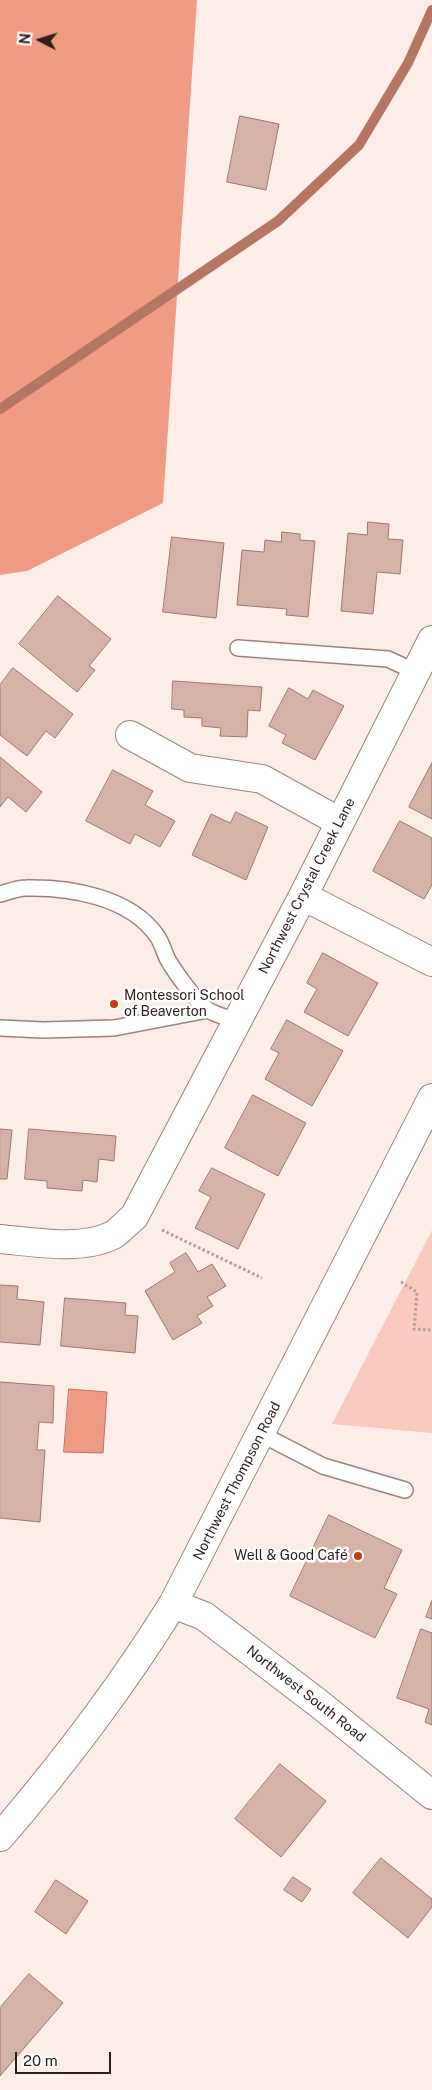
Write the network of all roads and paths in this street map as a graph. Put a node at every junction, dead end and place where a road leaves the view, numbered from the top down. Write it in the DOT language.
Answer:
graph roads {
  1 [pos="432,640"];
  2 [pos="238,648"];
  3 [pos="416,672"];
  4 [pos="130,736"];
  5 [pos="340,822"];
  6 [pos="0,894"];
  7 [pos="303,896"];
  8 [pos="432,962"];
  9 [pos="208,1010"];
  10 [pos="237,1021"];
  11 [pos="0,1028"];
  12 [pos="432,1098"];
  13 [pos="134,1217"];
  14 [pos="0,1239"];
  15 [pos="262,1278"];
  16 [pos="401,1282"];
  17 [pos="432,1330"];
  18 [pos="262,1434"];
  19 [pos="405,1490"];
  20 [pos="173,1604"];
  21 [pos="432,1795"];
  22 [pos="0,1837"];
  1 -- 3 [label="street, Northwest Crystal Creek Lane"];
  2 -- 3 [label="lane"];
  3 -- 5 [label="street, Northwest Crystal Creek Lane"];
  4 -- 5 [label="street"];
  5 -- 7 [label="street, Northwest Crystal Creek Lane"];
  6 -- 9 [label="lane"];
  7 -- 8 [label="street"];
  7 -- 10 [label="street, Northwest Crystal Creek Lane"];
  9 -- 10 [label="lane"];
  9 -- 11 [label="lane"];
  10 -- 13 [label="street, Northwest Crystal Creek Lane"];
  12 -- 18 [label="street, Northwest Thompson Road"];
  13 -- 14 [label="street, Northwest Crystal Creek Lane"];
  13 -- 15 [label="path"];
  16 -- 17 [label="path"];
  18 -- 19 [label="lane"];
  18 -- 20 [label="street, Northwest Thompson Road"];
  20 -- 21 [label="street, Northwest South Road"];
  20 -- 22 [label="street, Northwest Thompson Road"];
}
